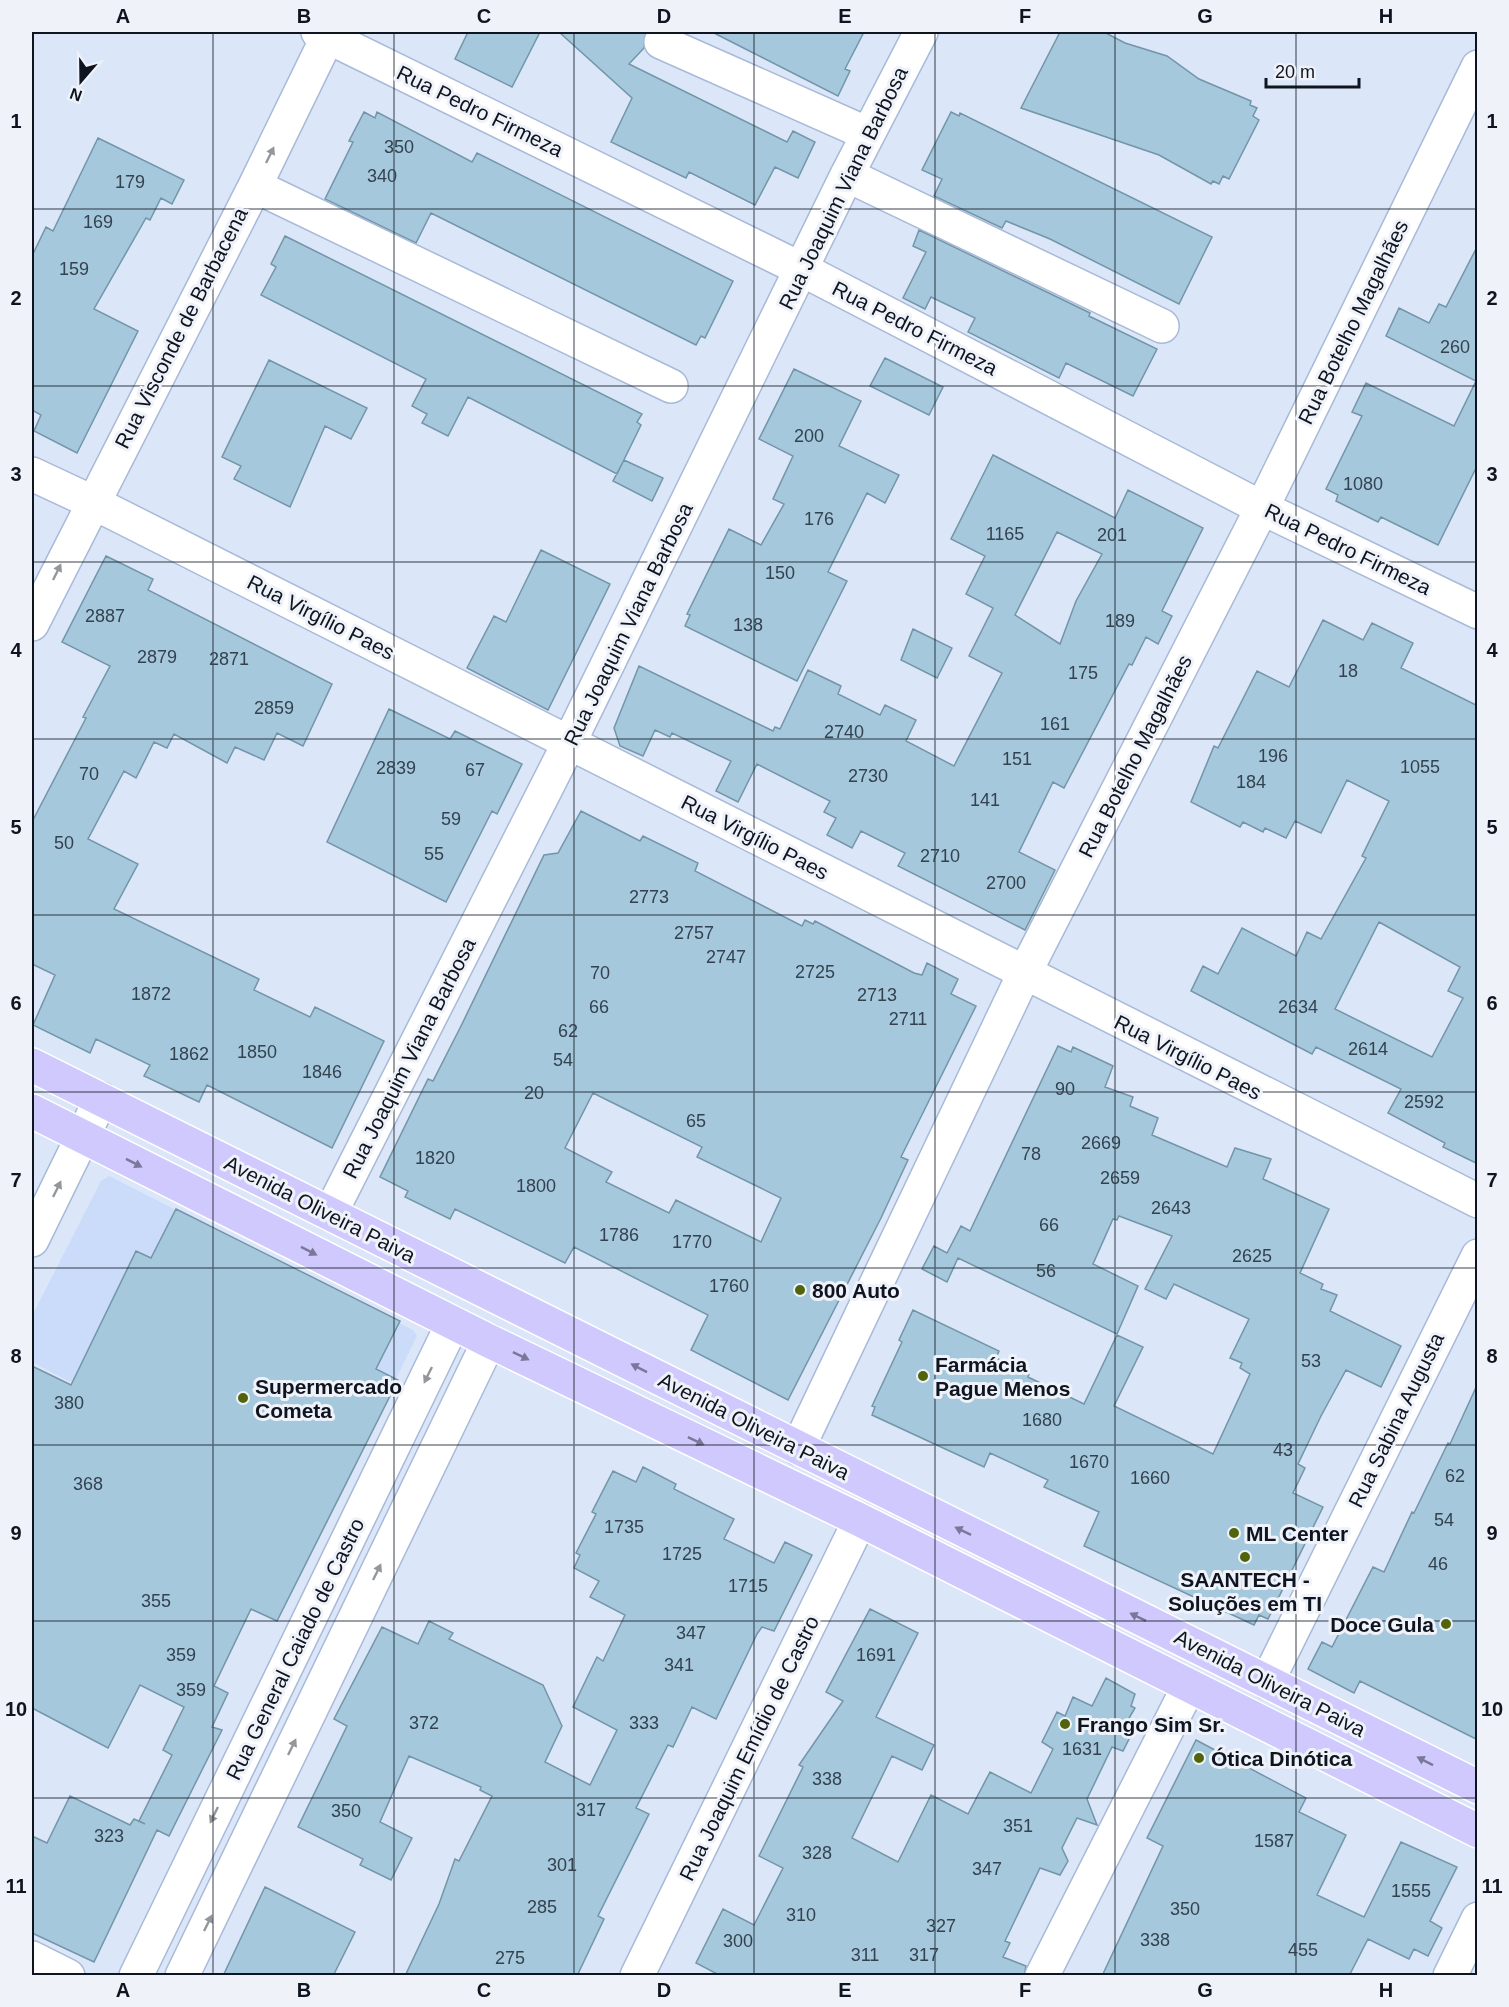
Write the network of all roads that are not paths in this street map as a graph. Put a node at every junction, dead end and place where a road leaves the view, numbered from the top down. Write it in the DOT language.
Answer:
graph roads {
  1 [pos="921,32"];
  2 [pos="325,33"];
  3 [pos="661,42"];
  4 [pos="1478,67"];
  5 [pos="868,134"];
  6 [pos="848,175"];
  7 [pos="255,186"];
  8 [pos="803,270"];
  9 [pos="1162,326"];
  10 [pos="671,386"];
  11 [pos="32,474"];
  12 [pos="92,502"];
  13 [pos="1262,508"];
  14 [pos="1478,612"];
  15 [pos="32,624"];
  16 [pos="569,743"];
  17 [pos="1024,974"];
  18 [pos="32,1065"];
  19 [pos="101,1099"];
  20 [pos="32,1111"];
  21 [pos="82,1137"];
  22 [pos="1478,1201"];
  23 [pos="330,1214"];
  24 [pos="32,1240"];
  25 [pos="1478,1256"];
  26 [pos="453,1323"];
  27 [pos="489,1341"];
  28 [pos="798,1448"];
  29 [pos="860,1520"];
  30 [pos="1267,1682"];
  31 [pos="1189,1686"];
  32 [pos="1478,1787"];
  33 [pos="1478,1831"];
  34 [pos="1478,1919"];
  35 [pos="32,1958"];
  36 [pos="68,1976"];
  37 [pos="136,1976"];
  38 [pos="182,1976"];
  39 [pos="638,1976"];
  40 [pos="1042,1976"];
  41 [pos="1450,1976"];
  1 -- 5 [label="street, Rua Joaquim Viana Barbosa"];
  7 -- 2 [label="street, Rua Visconde de Barbacena, one-way"];
  2 -- 8 [label="street, Rua Pedro Firmeza"];
  3 -- 5 [label="street"];
  4 -- 13 [label="street, Rua Botelho Magalhães"];
  5 -- 6 [label="street, Rua Joaquim Viana Barbosa"];
  6 -- 8 [label="street, Rua Joaquim Viana Barbosa"];
  6 -- 9 [label="street"];
  7 -- 10 [label="street"];
  7 -- 12 [label="street, Rua Visconde de Barbacena"];
  8 -- 13 [label="street, Rua Pedro Firmeza"];
  8 -- 16 [label="street, Rua Joaquim Viana Barbosa"];
  11 -- 12 [label="street, Rua Virgílio Paes"];
  15 -- 12 [label="street, Rua Visconde de Barbacena, one-way"];
  12 -- 16 [label="street, Rua Virgílio Paes"];
  13 -- 14 [label="street, Rua Pedro Firmeza"];
  13 -- 17 [label="street, Rua Botelho Magalhães"];
  16 -- 17 [label="street, Rua Virgílio Paes"];
  16 -- 23 [label="street, Rua Joaquim Viana Barbosa"];
  17 -- 22 [label="street, Rua Virgílio Paes"];
  17 -- 28 [label="street, Rua Botelho Magalhães"];
  18 -- 19 [label="main road, Avenida Oliveira Paiva"];
  19 -- 21 [label="street"];
  19 -- 23 [label="main road, Avenida Oliveira Paiva"];
  20 -- 21 [label="main road, Avenida Oliveira Paiva"];
  24 -- 21 [label="street, one-way"];
  21 -- 26 [label="main road, Avenida Oliveira Paiva, one-way"];
  28 -- 23 [label="main road, Avenida Oliveira Paiva, one-way"];
  25 -- 30 [label="street, Rua Sabina Augusta"];
  26 -- 27 [label="main road, Avenida Oliveira Paiva"];
  26 -- 37 [label="street, Rua General Caiado de Castro, one-way"];
  27 -- 29 [label="main road, Avenida Oliveira Paiva, one-way"];
  38 -- 27 [label="street, Rua General Caiado de Castro, one-way"];
  30 -- 28 [label="main road, Avenida Oliveira Paiva, one-way"];
  29 -- 31 [label="main road, Avenida Oliveira Paiva"];
  29 -- 39 [label="street, Rua Joaquim Emídio de Castro"];
  32 -- 30 [label="main road, Avenida Oliveira Paiva, one-way"];
  31 -- 33 [label="main road, Avenida Oliveira Paiva"];
  31 -- 40 [label="street"];
  34 -- 41 [label="street"];
  35 -- 36 [label="street"];
}
